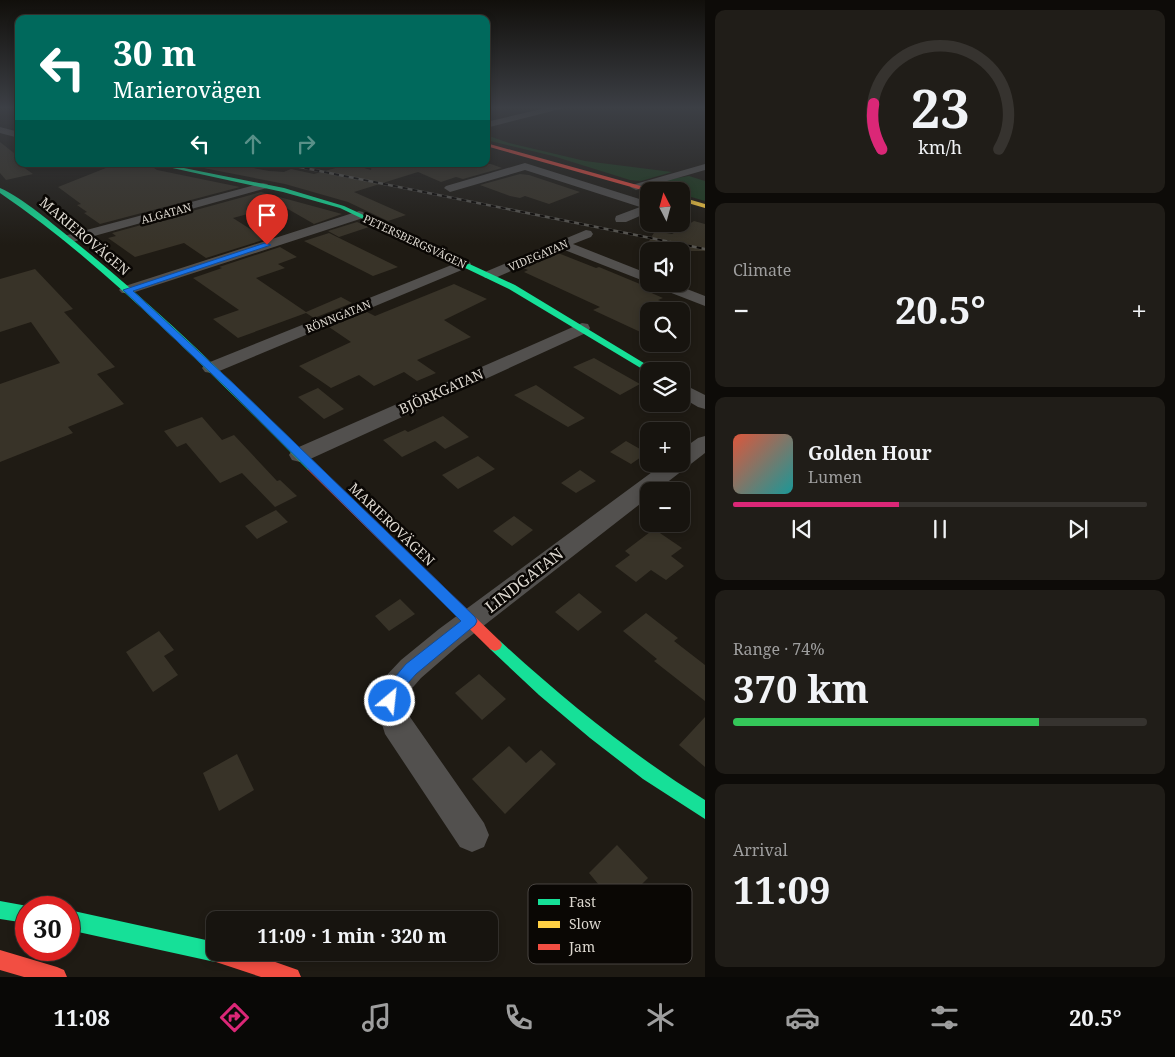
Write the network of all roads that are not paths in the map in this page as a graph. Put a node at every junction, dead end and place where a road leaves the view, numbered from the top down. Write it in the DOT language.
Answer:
graph roads {
  1 [pos="520,154"];
  2 [pos="171,167"];
  3 [pos="705,167"];
  4 [pos="683,172"];
  5 [pos="705,178"];
  6 [pos="263,186"];
  7 [pos="636,186"];
  8 [pos="640,187"];
  9 [pos="450,188"];
  10 [pos="0,190"];
  11 [pos="690,202"];
  12 [pos="640,204"];
  13 [pos="705,206"];
  14 [pos="640,211"];
  15 [pos="359,215"];
  16 [pos="621,219"];
  17 [pos="586,234"];
  18 [pos="69,239"];
  19 [pos="563,245"];
  20 [pos="464,264"];
  21 [pos="640,275"];
  22 [pos="490,276"];
  23 [pos="127,290"];
  24 [pos="682,292"];
  25 [pos="705,301"];
  26 [pos="582,328"];
  27 [pos="640,364"];
  28 [pos="211,368"];
  29 [pos="690,395"];
  30 [pos="705,404"];
  31 [pos="705,443"];
  32 [pos="690,454"];
  33 [pos="300,455"];
  34 [pos="666,472"];
  35 [pos="470,621"];
  36 [pos="705,810"];
  37 [pos="472,836"];
  38 [pos="0,910"];
  39 [pos="15,912"];
  40 [pos="80,922"];
  41 [pos="206,950"];
  42 [pos="0,960"];
  43 [pos="243,961"];
  44 [pos="57,977"];
  45 [pos="291,977"];
  1 -- 7 [label="street"];
  2 -- 6 [label="street, PETERSBERGSVÄGEN"];
  3 -- 4 [label="street"];
  4 -- 5 [label="street"];
  4 -- 7 [label="street"];
  6 -- 15 [label="street, PETERSBERGSVÄGEN"];
  6 -- 18 [label="street, ALGATAN"];
  7 -- 8 [label="street"];
  9 -- 12 [label="street"];
  10 -- 18 [label="street, MARIEROVÄGEN"];
  11 -- 13 [label="street"];
  14 -- 16 [label="street"];
  15 -- 20 [label="street, PETERSBERGSVÄGEN"];
  15 -- 23 [label="street"];
  17 -- 19 [label="street, VIDEGATAN"];
  18 -- 23 [label="street, MARIEROVÄGEN"];
  19 -- 21 [label="street"];
  19 -- 22 [label="street, VIDEGATAN"];
  20 -- 22 [label="street, PETERSBERGSVÄGEN"];
  20 -- 28 [label="street, RÖNNGATAN"];
  22 -- 26 [label="street, PETERSBERGSVÄGEN"];
  23 -- 28 [label="street, MARIEROVÄGEN"];
  24 -- 25 [label="street"];
  26 -- 27 [label="street, PETERSBERGSVÄGEN"];
  26 -- 33 [label="street, BJÖRKGATAN"];
  28 -- 33 [label="street, MARIEROVÄGEN"];
  29 -- 30 [label="street"];
  31 -- 32 [label="street"];
  33 -- 35 [label="street, MARIEROVÄGEN"];
  34 -- 35 [label="street, LINDGATAN"];
  35 -- 36 [label="street, MARIEROVÄGEN"];
  35 -- 37 [label="street, LINDGATAN"];
  38 -- 39 [label="street"];
  40 -- 41 [label="street"];
  42 -- 44 [label="street"];
  43 -- 45 [label="street"];
}
